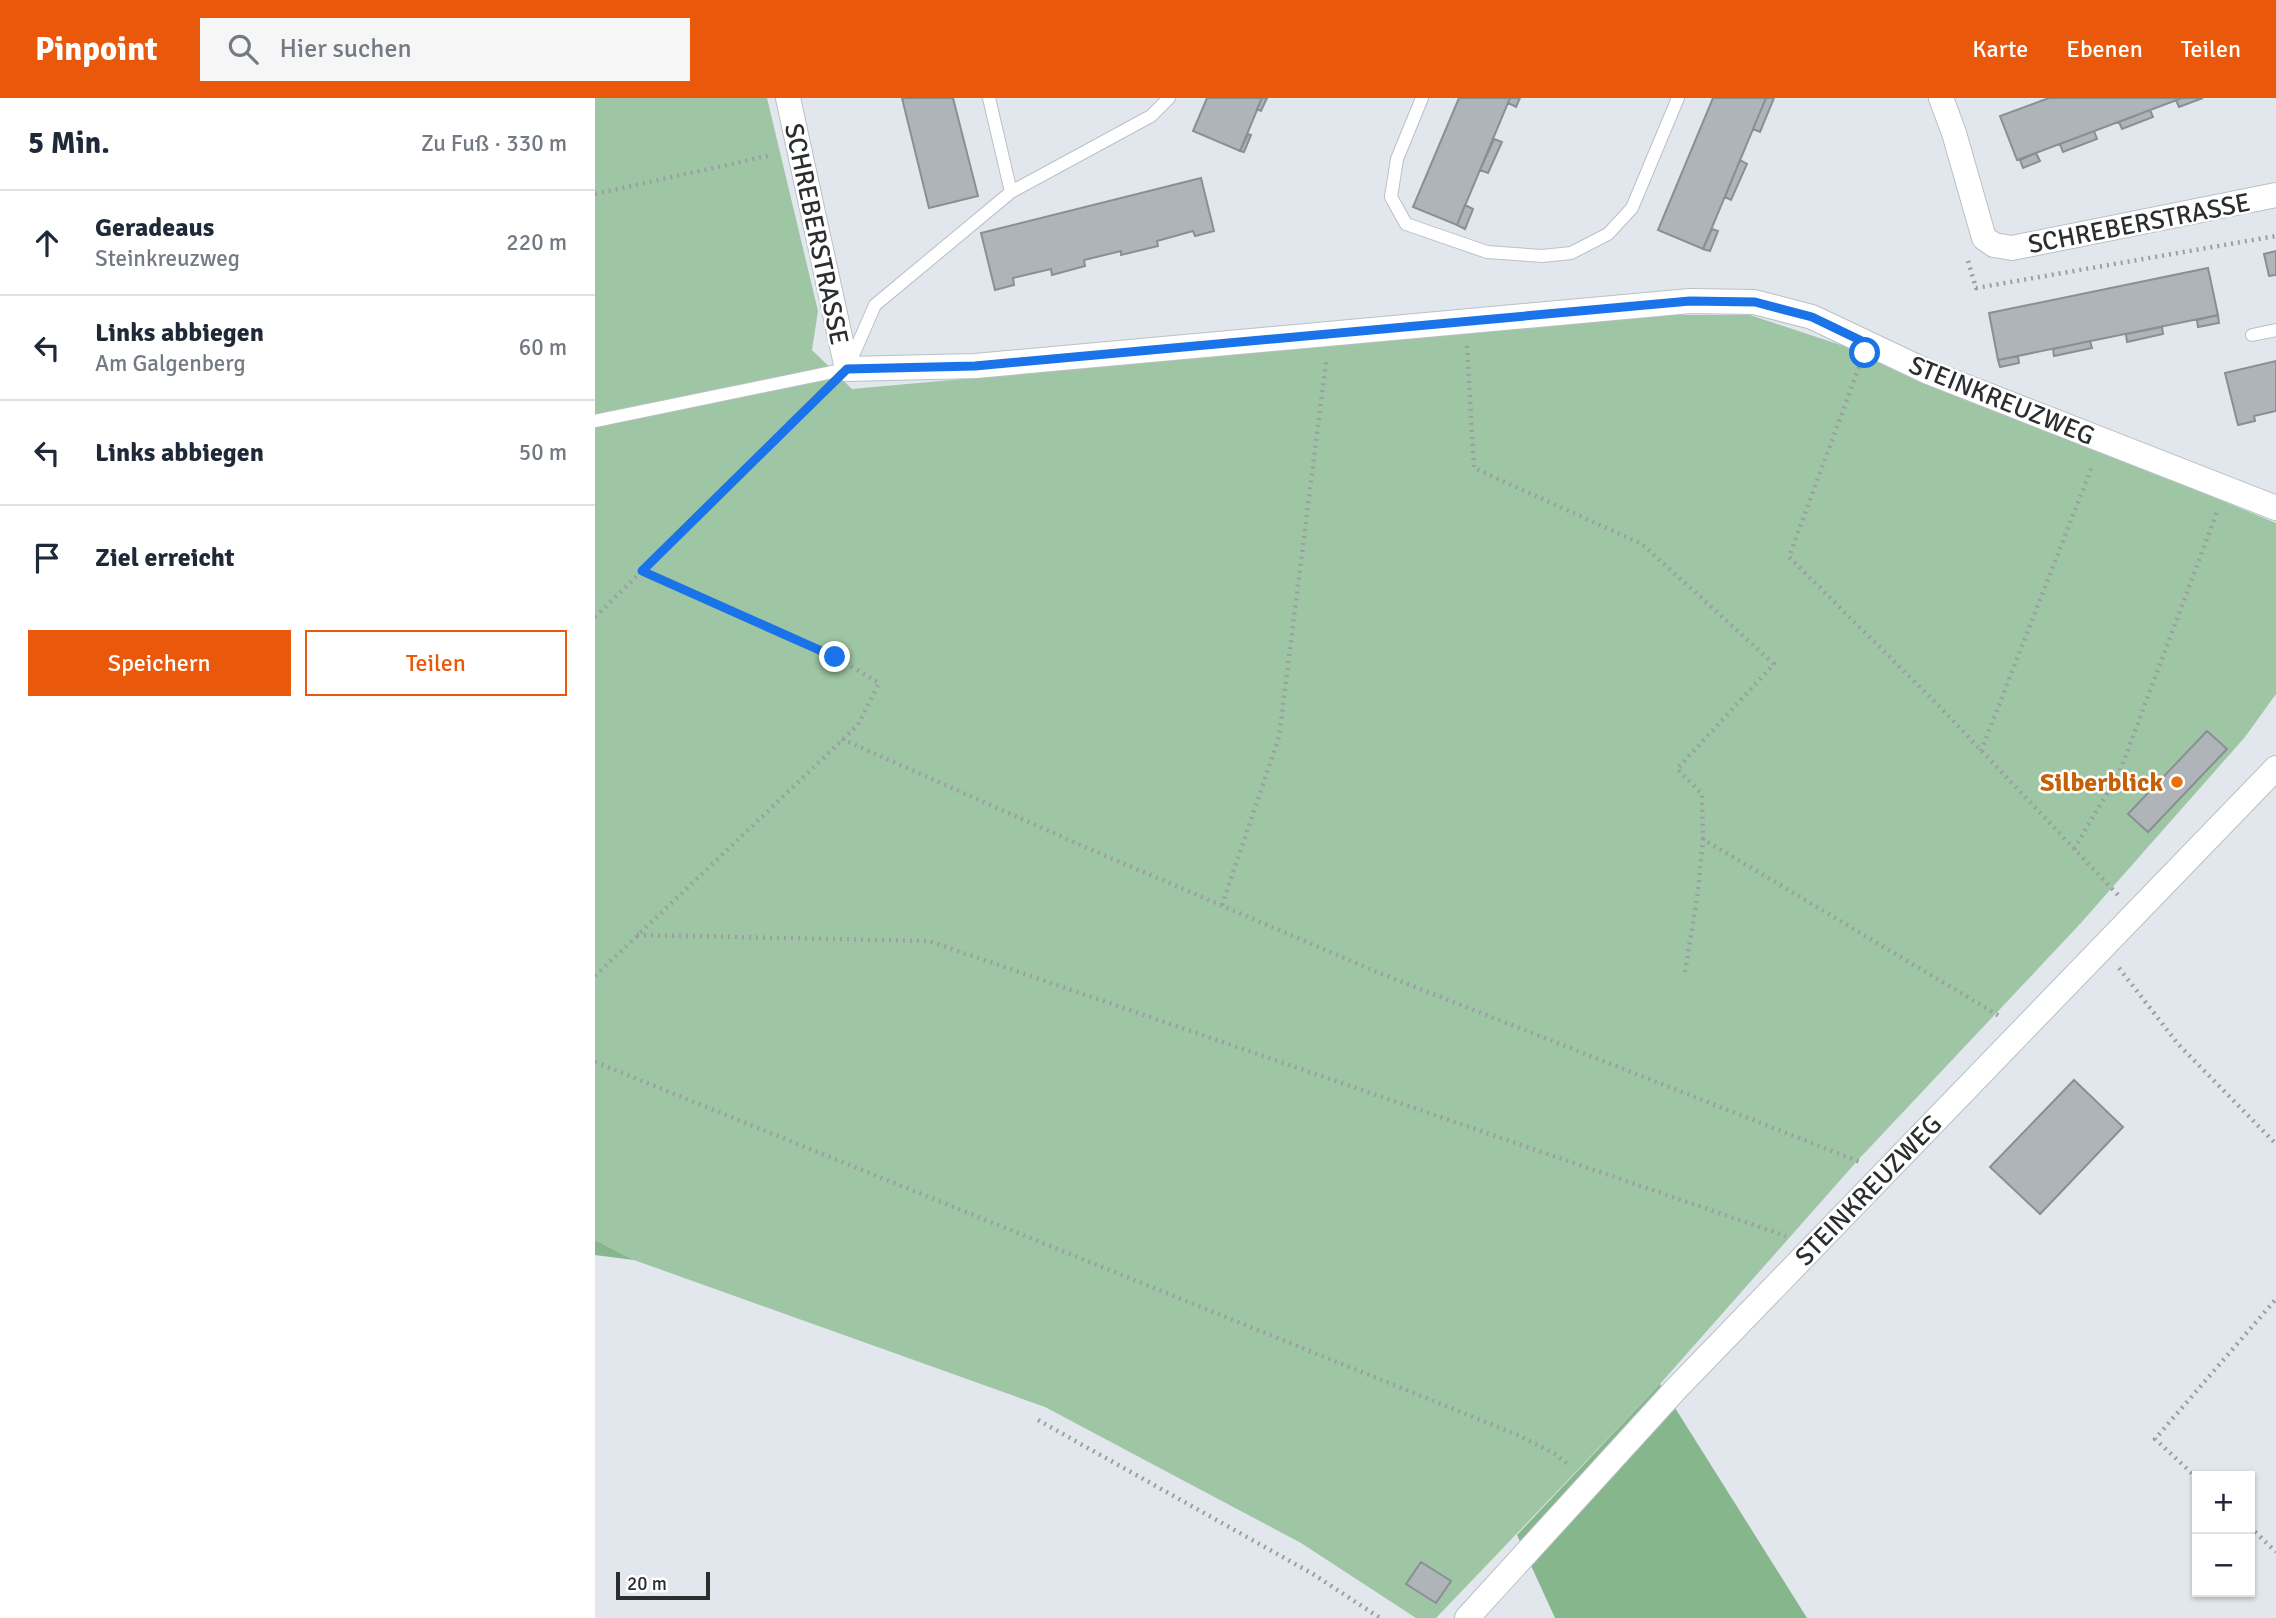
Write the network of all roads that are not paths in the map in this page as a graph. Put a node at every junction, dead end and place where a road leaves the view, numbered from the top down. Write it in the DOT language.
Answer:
graph roads {
  1 [pos="787,98"];
  2 [pos="989,98"];
  3 [pos="1169,98"];
  4 [pos="1422,98"];
  5 [pos="1678,98"];
  6 [pos="1941,98"];
  7 [pos="1011,192"];
  8 [pos="2276,195"];
  9 [pos="2276,330"];
  10 [pos="2252,335"];
  11 [pos="847,369"];
  12 [pos="595,421"];
  13 [pos="2276,508"];
  14 [pos="2276,768"];
  15 [pos="1467,1618"];
  1 -- 11 [label="street, SCHREBERSTRASSE"];
  2 -- 7 [label="lane"];
  3 -- 7 [label="lane"];
  4 -- 5 [label="lane"];
  6 -- 8 [label="street, SCHREBERSTRASSE"];
  7 -- 11 [label="lane"];
  9 -- 10 [label="lane"];
  11 -- 12 [label="lane"];
  11 -- 13 [label="street, STEINKREUZWEG"];
  14 -- 15 [label="street, STEINKREUZWEG"];
}
